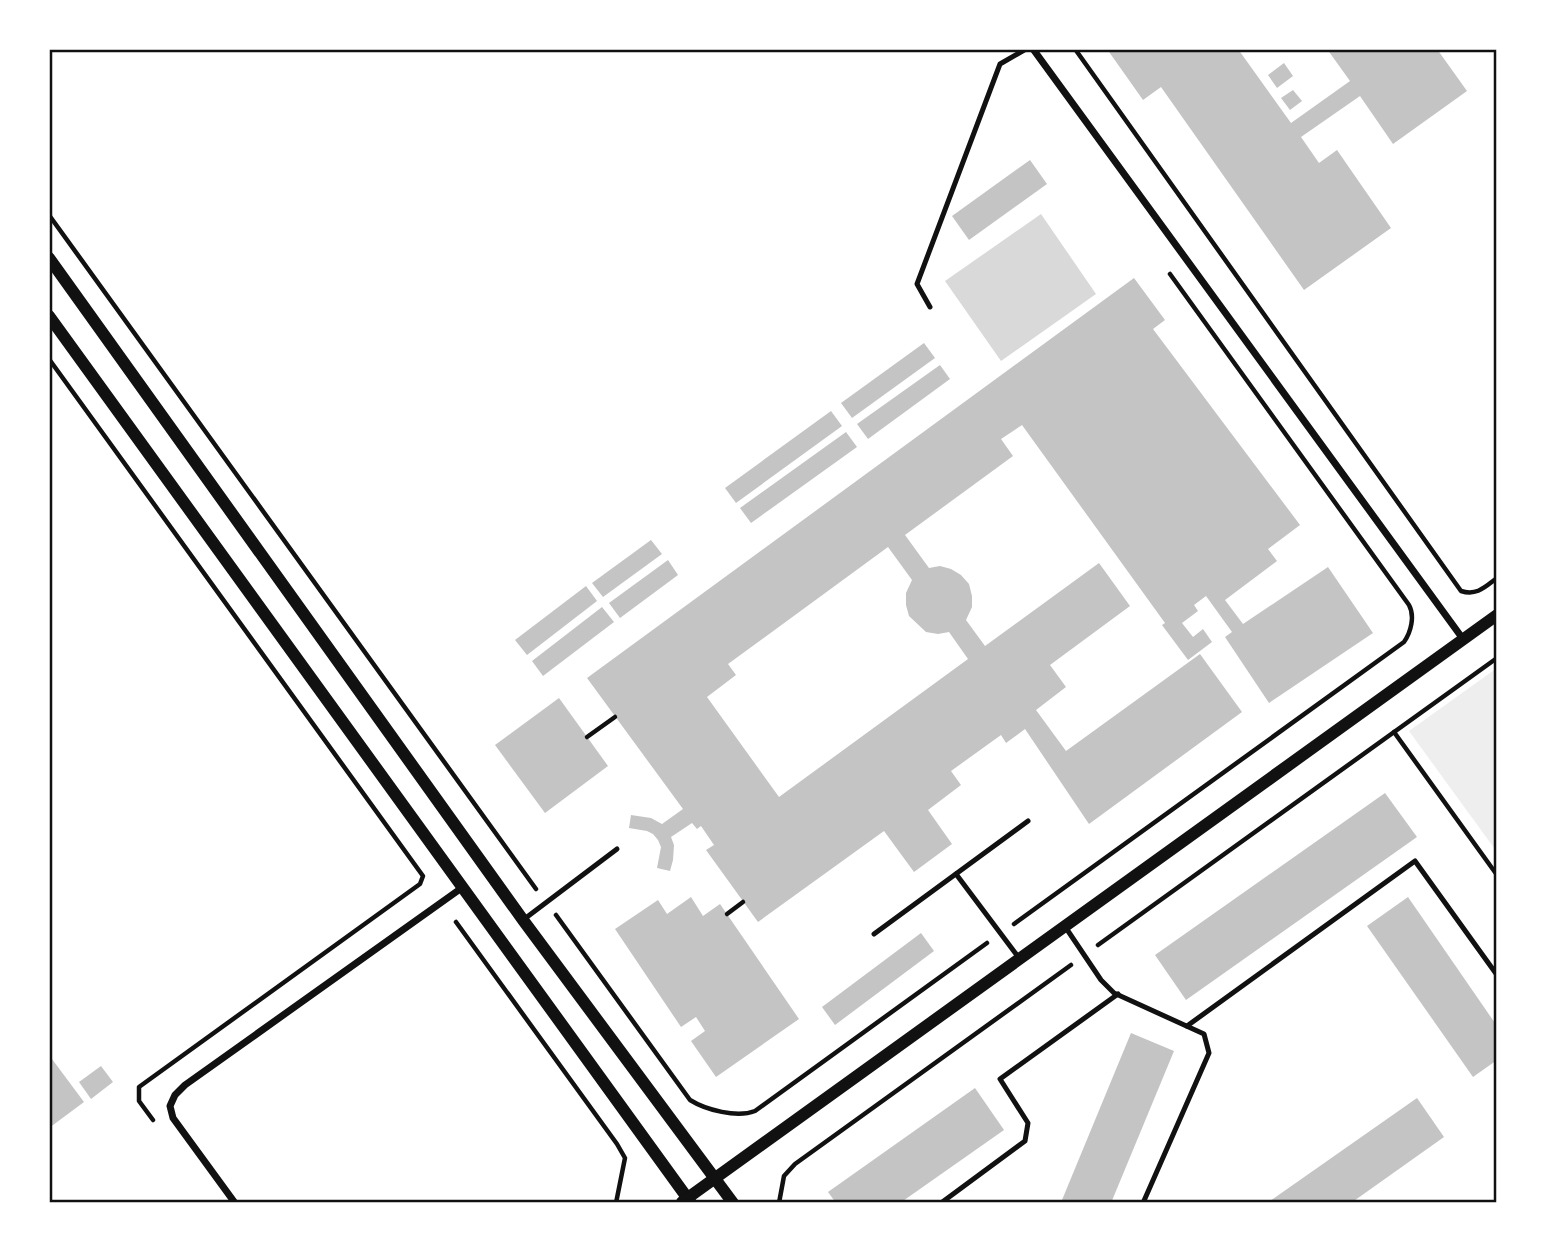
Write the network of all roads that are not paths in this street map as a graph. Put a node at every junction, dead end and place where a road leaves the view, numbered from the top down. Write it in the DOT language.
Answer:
graph roads {
  1 [pos="1026,49"];
  2 [pos="1033,49"];
  3 [pos="49,258"];
  4 [pos="930,307"];
  5 [pos="49,316"];
  6 [pos="1497,615"];
  7 [pos="1463,639"];
  8 [pos="1028,821"];
  9 [pos="617,849"];
  10 [pos="956,874"];
  11 [pos="464,887"];
  12 [pos="523,920"];
  13 [pos="1066,928"];
  14 [pos="874,934"];
  15 [pos="1021,960"];
  16 [pos="1497,975"];
  17 [pos="1118,994"];
  18 [pos="1186,1026"];
  19 [pos="715,1178"];
  20 [pos="687,1201"];
  21 [pos="235,1203"];
  22 [pos="733,1203"];
  23 [pos="941,1203"];
  24 [pos="1143,1203"];
  1 -- 4 [label="lane"];
  2 -- 7 [label="street"];
  3 -- 12 [label="street"];
  5 -- 11 [label="street"];
  6 -- 7 [label="street"];
  7 -- 13 [label="street"];
  8 -- 10 [label="lane"];
  9 -- 12 [label="lane"];
  10 -- 14 [label="lane"];
  10 -- 15 [label="lane"];
  11 -- 20 [label="street"];
  11 -- 21 [label="street"];
  12 -- 19 [label="street"];
  13 -- 15 [label="street"];
  13 -- 17 [label="lane"];
  15 -- 19 [label="street"];
  16 -- 18 [label="lane"];
  17 -- 18 [label="lane"];
  17 -- 23 [label="lane"];
  18 -- 24 [label="lane"];
  19 -- 20 [label="street"];
  19 -- 22 [label="street"];
}
